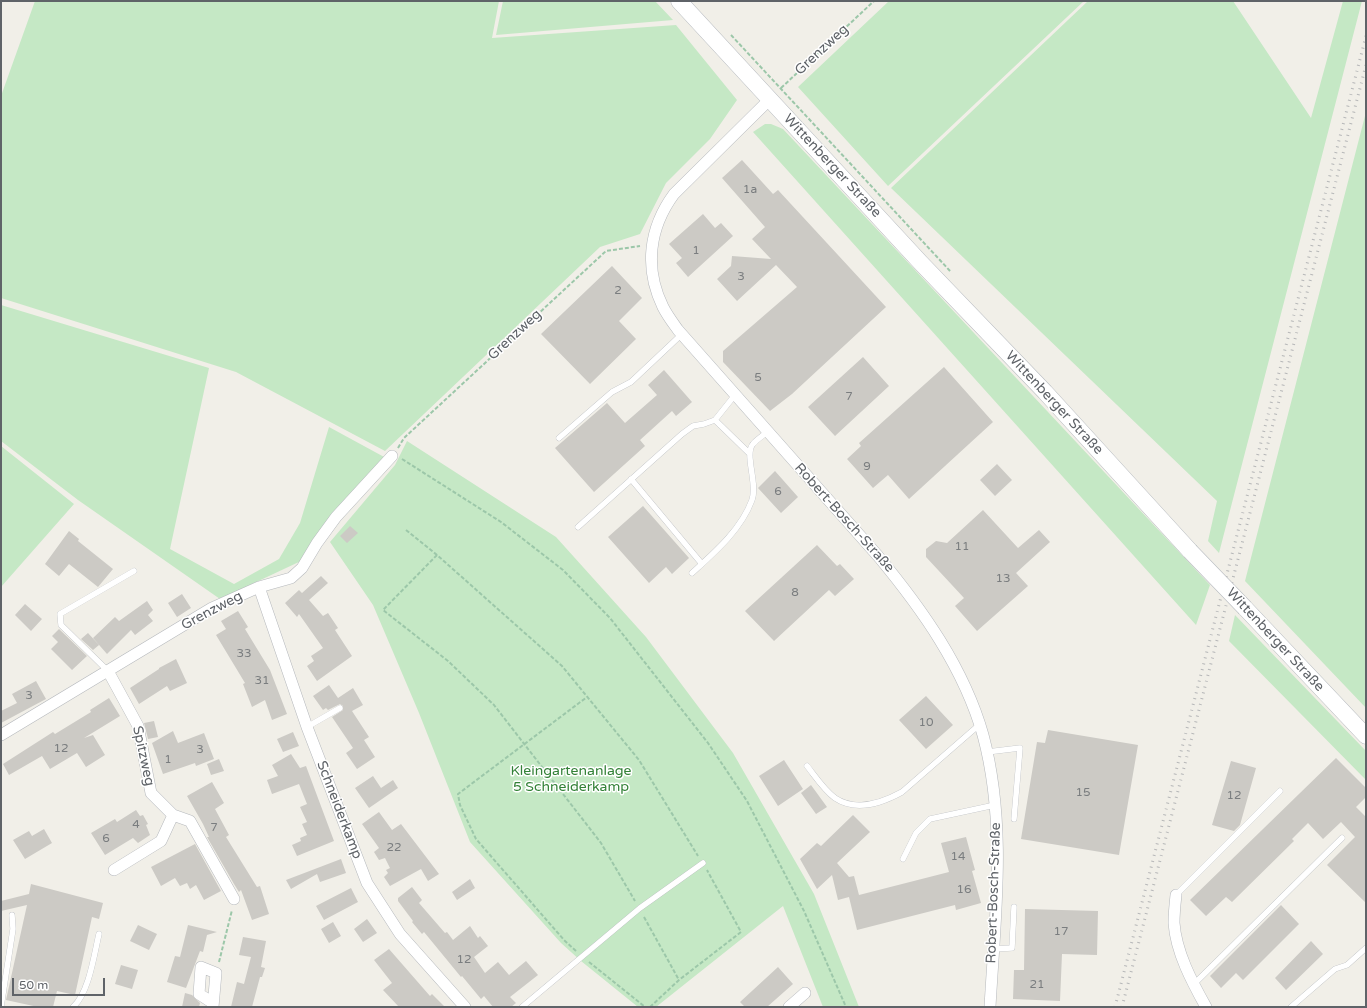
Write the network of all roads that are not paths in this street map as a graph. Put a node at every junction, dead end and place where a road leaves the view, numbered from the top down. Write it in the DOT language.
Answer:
graph roads {
  1 [pos="679,1"];
  2 [pos="770,99"];
  3 [pos="682,334"];
  4 [pos="735,395"];
  5 [pos="715,420"];
  6 [pos="767,432"];
  7 [pos="559,438"];
  8 [pos="749,453"];
  9 [pos="396,456"];
  10 [pos="631,479"];
  11 [pos="578,527"];
  12 [pos="702,564"];
  13 [pos="134,571"];
  14 [pos="692,574"];
  15 [pos="259,587"];
  16 [pos="108,671"];
  17 [pos="340,708"];
  18 [pos="979,724"];
  19 [pos="307,727"];
  20 [pos="1,735"];
  21 [pos="1366,736"];
  22 [pos="987,752"];
  23 [pos="806,766"];
  24 [pos="1280,791"];
  25 [pos="996,805"];
  26 [pos="173,815"];
  27 [pos="1014,819"];
  28 [pos="1342,838"];
  29 [pos="903,859"];
  30 [pos="703,863"];
  31 [pos="114,870"];
  32 [pos="1176,895"];
  33 [pos="234,900"];
  34 [pos="1014,907"];
  35 [pos="12,914"];
  36 [pos="99,934"];
  37 [pos="1366,948"];
  38 [pos="994,949"];
  39 [pos="1193,984"];
  40 [pos="805,994"];
  41 [pos="213,1005"];
  42 [pos="1,1007"];
  43 [pos="73,1007"];
  44 [pos="466,1007"];
  45 [pos="522,1007"];
  46 [pos="789,1007"];
  47 [pos="990,1007"];
  48 [pos="1206,1007"];
  49 [pos="1291,1007"];
  1 -- 2 [label="main road, Wittenberger Straße"];
  2 -- 3 [label="street, Robert-Bosch-Straße"];
  2 -- 21 [label="main road, Wittenberger Straße, bridge"];
  3 -- 4 [label="street, Robert-Bosch-Straße"];
  3 -- 7 [label="lane"];
  4 -- 5 [label="lane"];
  4 -- 6 [label="street, Robert-Bosch-Straße"];
  5 -- 8 [label="lane"];
  5 -- 10 [label="lane"];
  6 -- 8 [label="lane"];
  6 -- 18 [label="street, Robert-Bosch-Straße"];
  8 -- 12 [label="lane"];
  9 -- 15 [label="street, Grenzweg"];
  10 -- 11 [label="lane"];
  10 -- 12 [label="lane"];
  12 -- 14 [label="lane"];
  13 -- 16 [label="lane"];
  15 -- 16 [label="street, Grenzweg"];
  15 -- 19 [label="street, Schneiderkamp"];
  16 -- 20 [label="street, Grenzweg"];
  16 -- 26 [label="street, Spitzweg"];
  17 -- 19 [label="lane"];
  18 -- 22 [label="street, Robert-Bosch-Straße"];
  18 -- 23 [label="lane"];
  19 -- 44 [label="street, Schneiderkamp"];
  22 -- 25 [label="street, Robert-Bosch-Straße"];
  22 -- 27 [label="lane"];
  24 -- 32 [label="lane"];
  25 -- 29 [label="lane"];
  25 -- 38 [label="street, Robert-Bosch-Straße"];
  26 -- 31 [label="street"];
  26 -- 33 [label="street, Spitzweg"];
  28 -- 39 [label="lane"];
  30 -- 45 [label="lane"];
  32 -- 39 [label="street"];
  34 -- 38 [label="lane"];
  35 -- 42 [label="lane"];
  36 -- 43 [label="lane"];
  37 -- 49 [label="lane"];
  38 -- 47 [label="street, Robert-Bosch-Straße"];
  39 -- 48 [label="street"];
  40 -- 46 [label="street"];
  41 -- 41 [label="street"];
}
